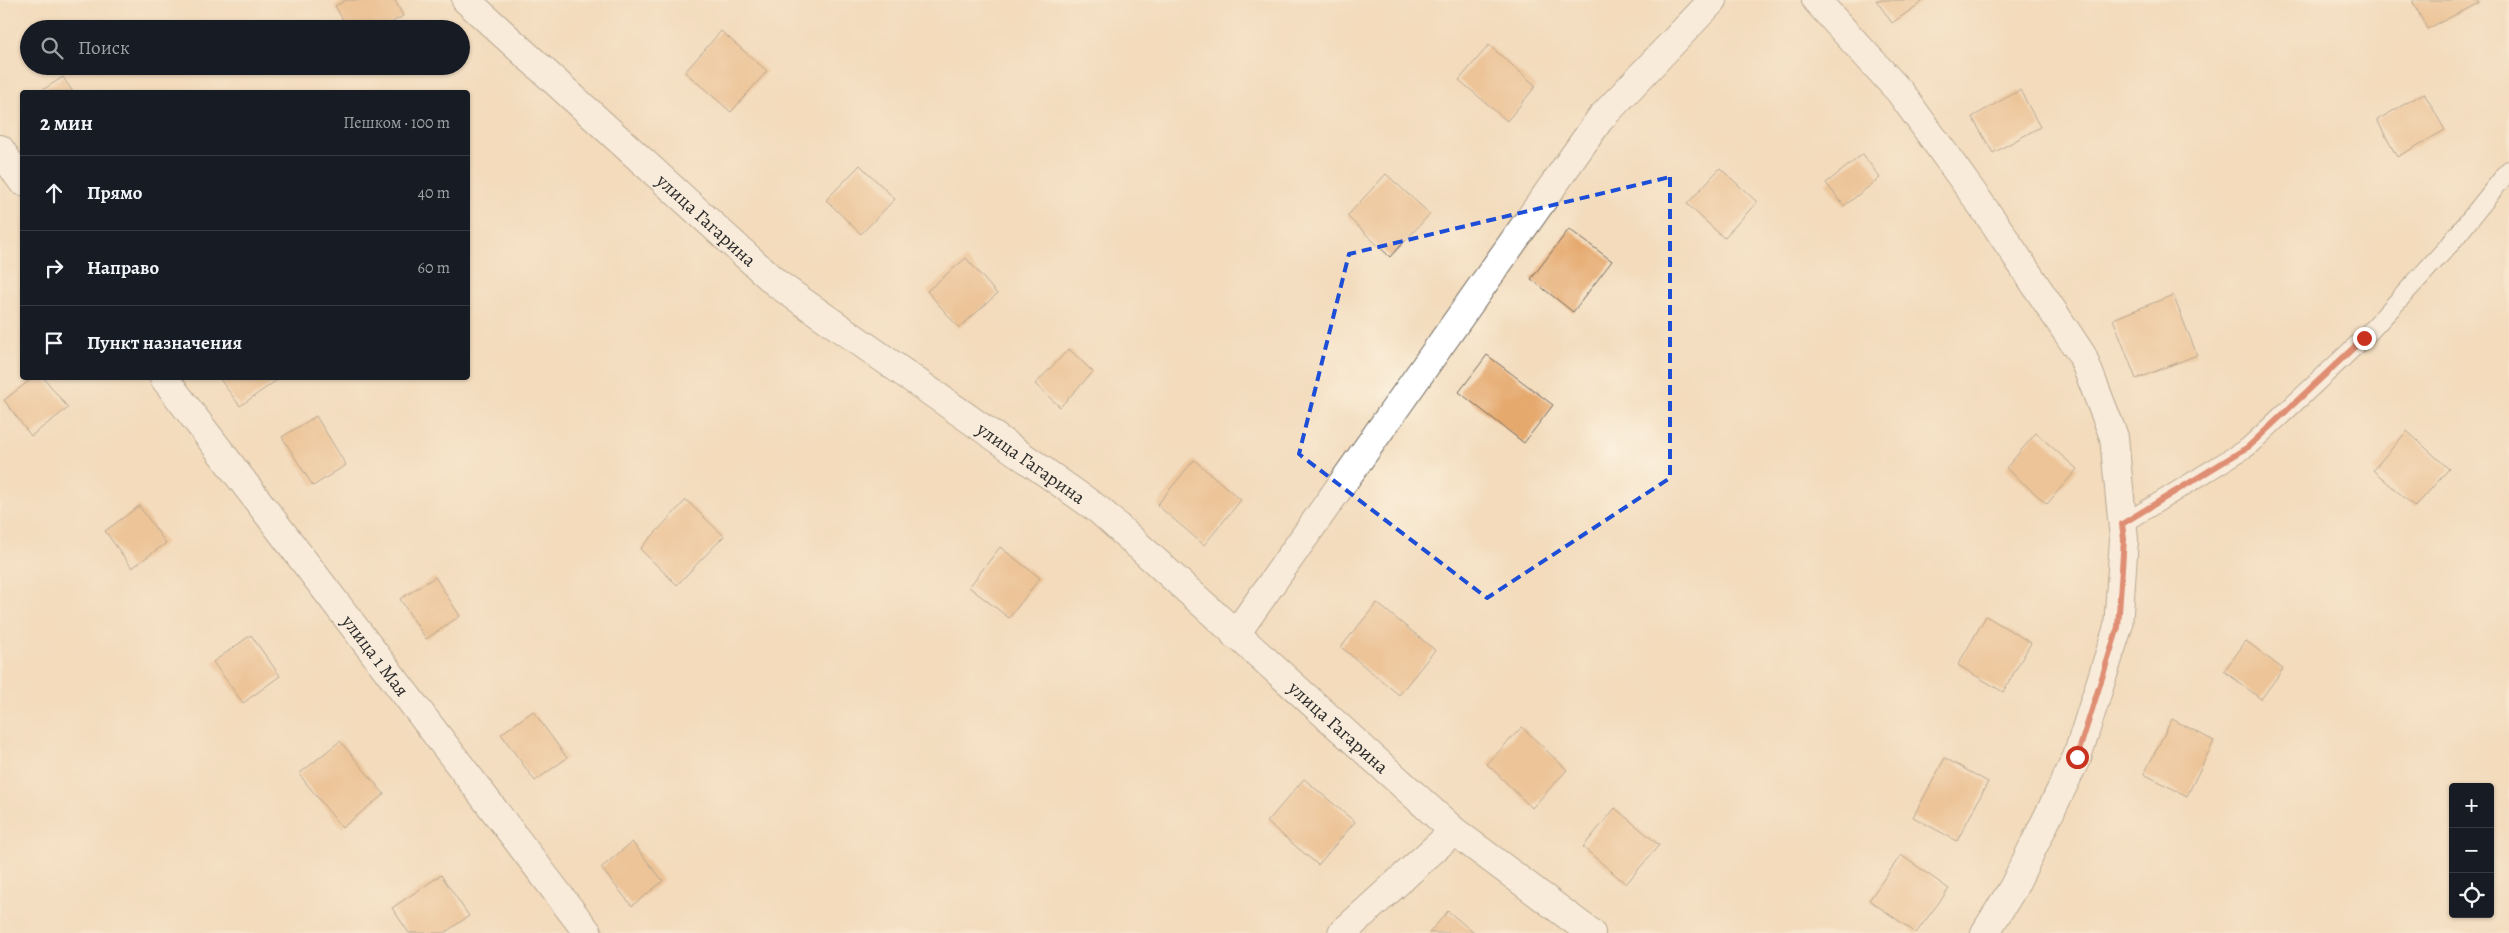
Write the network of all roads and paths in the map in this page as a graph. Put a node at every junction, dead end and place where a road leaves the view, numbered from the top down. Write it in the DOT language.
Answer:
graph roads {
  1 [pos="466,0"];
  2 [pos="1713,0"];
  3 [pos="1816,0"];
  4 [pos="0,149"];
  5 [pos="2509,170"];
  6 [pos="20,178"];
  7 [pos="166,380"];
  8 [pos="2122,524"];
  9 [pos="1235,635"];
  10 [pos="1454,831"];
  11 [pos="588,933"];
  12 [pos="1342,933"];
  13 [pos="1590,933"];
  14 [pos="1985,933"];
  1 -- 9 [label="street, улица Гагарина"];
  2 -- 9 [label="street"];
  3 -- 8 [label="street"];
  4 -- 6 [label="street"];
  5 -- 8 [label="lane"];
  7 -- 11 [label="street, улица 1 Мая"];
  8 -- 14 [label="street"];
  9 -- 10 [label="street, улица Гагарина"];
  10 -- 12 [label="street"];
  10 -- 13 [label="street, улица Гагарина"];
}
